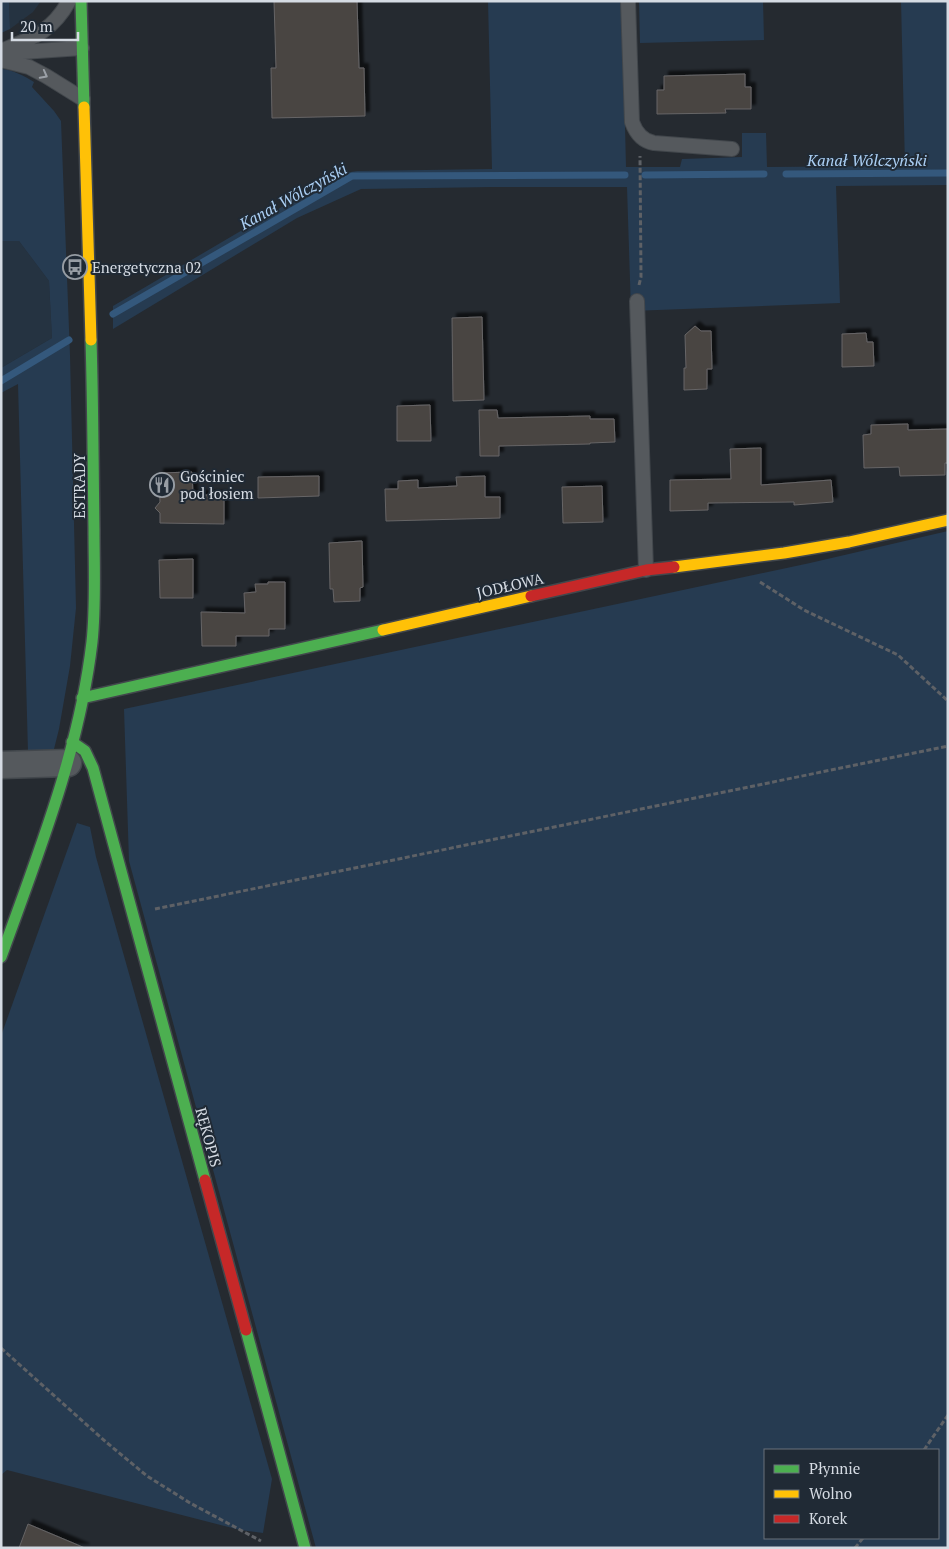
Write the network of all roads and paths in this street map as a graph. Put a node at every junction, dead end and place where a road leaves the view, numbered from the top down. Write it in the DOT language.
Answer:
graph roads {
  1 [pos="69,1"];
  2 [pos="81,1"];
  3 [pos="628,1"];
  4 [pos="82,48"];
  5 [pos="1,53"];
  6 [pos="1,60"];
  7 [pos="84,99"];
  8 [pos="640,136"];
  9 [pos="732,150"];
  10 [pos="637,301"];
  11 [pos="948,520"];
  12 [pos="646,570"];
  13 [pos="757,580"];
  14 [pos="82,698"];
  15 [pos="948,701"];
  16 [pos="948,746"];
  17 [pos="70,753"];
  18 [pos="1,766"];
  19 [pos="133,914"];
  20 [pos="1,957"];
  21 [pos="1,1348"];
  22 [pos="948,1415"];
  23 [pos="925,1449"];
  24 [pos="261,1541"];
  25 [pos="305,1548"];
  1 -- 5 [label="lane"];
  2 -- 4 [label="street, ESTRADY"];
  3 -- 8 [label="lane"];
  4 -- 5 [label="lane"];
  4 -- 7 [label="street, ESTRADY"];
  6 -- 7 [label="lane, one-way"];
  7 -- 14 [label="street, ESTRADY"];
  8 -- 9 [label="lane"];
  8 -- 10 [label="path"];
  10 -- 12 [label="lane"];
  11 -- 12 [label="street, JODŁOWA"];
  12 -- 14 [label="street, JODŁOWA"];
  13 -- 15 [label="path"];
  14 -- 17 [label="street, ESTRADY"];
  16 -- 19 [label="path"];
  17 -- 18 [label="street"];
  17 -- 19 [label="street, RĘKOPIS"];
  17 -- 20 [label="street, ESTRADY"];
  19 -- 25 [label="street, RĘKOPIS"];
  21 -- 24 [label="path"];
  22 -- 23 [label="path"];
}
